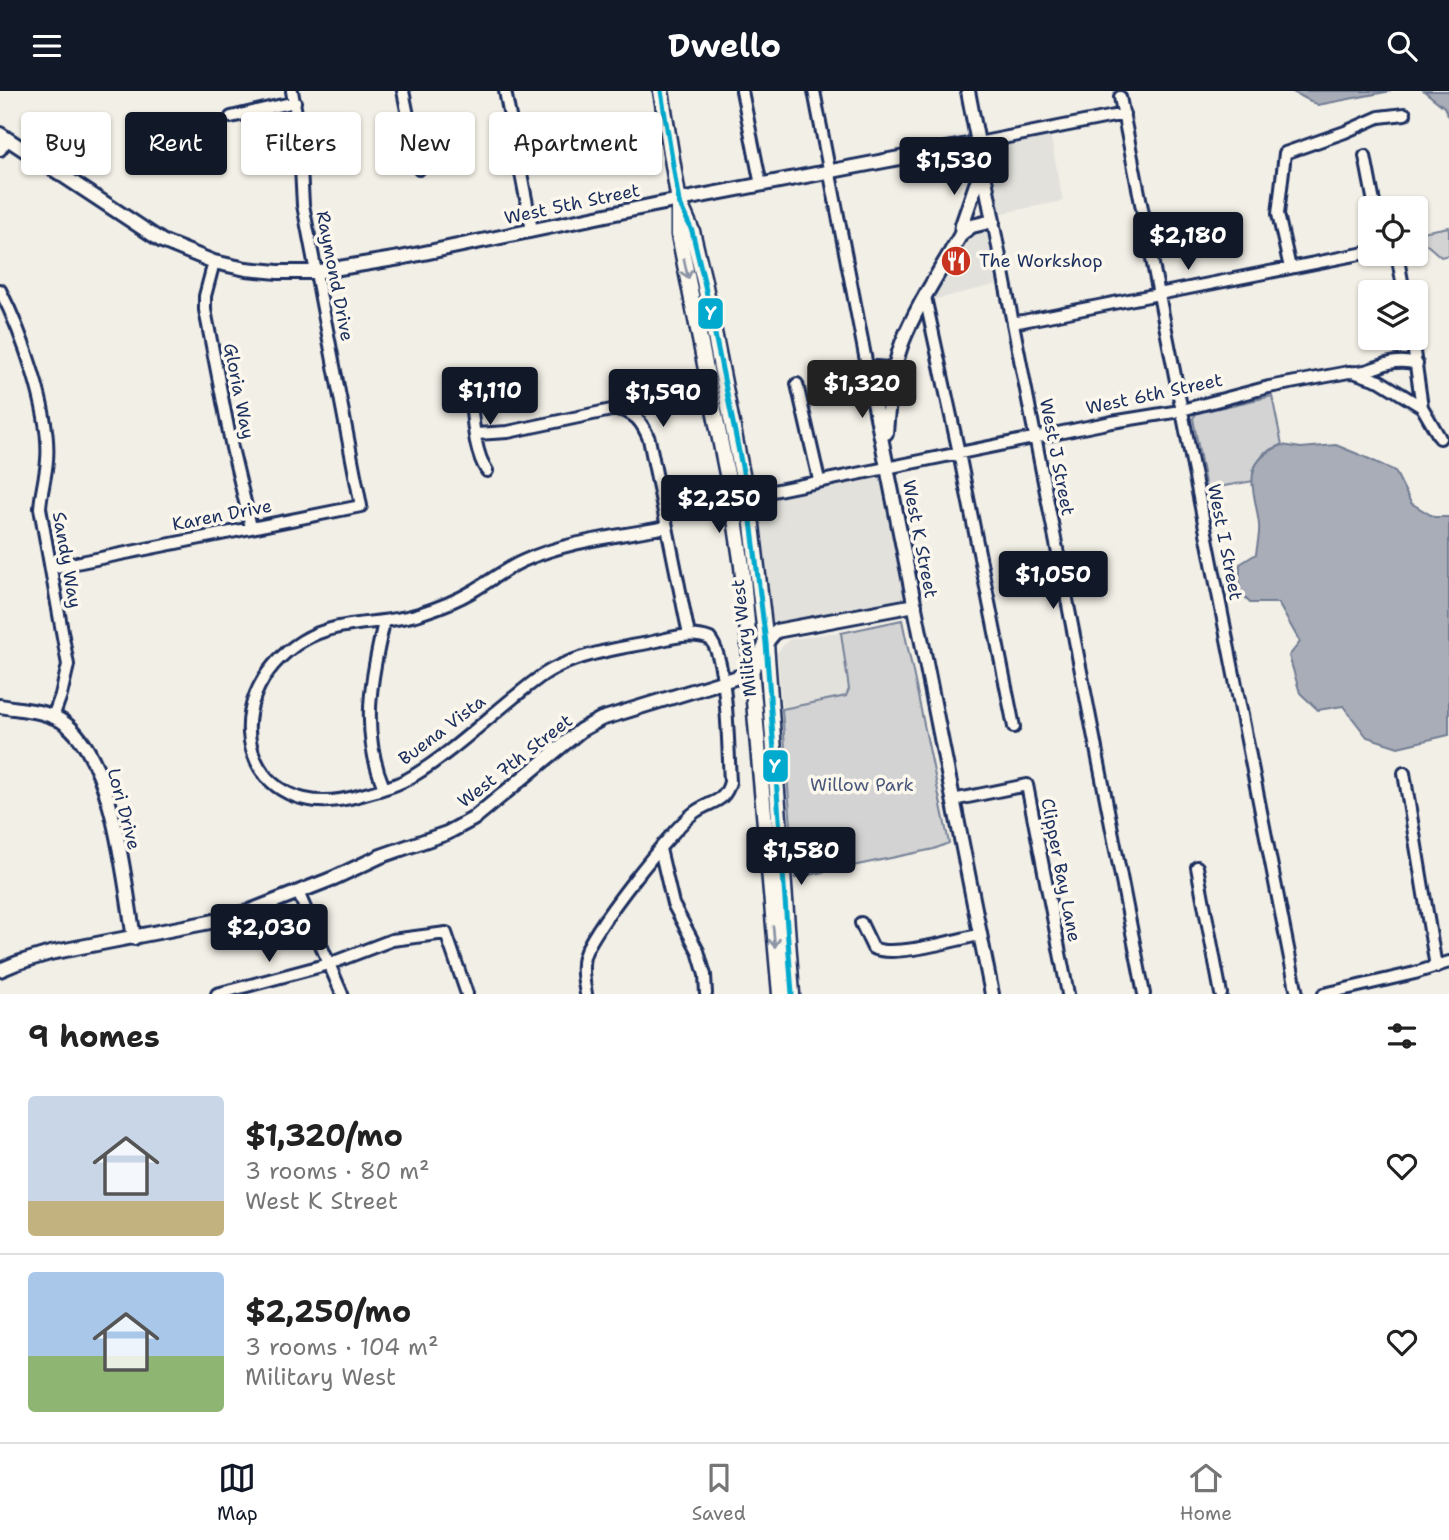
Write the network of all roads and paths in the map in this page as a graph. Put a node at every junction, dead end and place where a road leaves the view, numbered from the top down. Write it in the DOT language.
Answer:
graph roads {
  1 [pos="403,91"];
  2 [pos="505,91"];
  3 [pos="662,91"];
  4 [pos="741,91"];
  5 [pos="814,91"];
  6 [pos="968,91"];
  7 [pos="293,97"];
  8 [pos="1120,97"];
  9 [pos="407,112"];
  10 [pos="1124,114"];
  11 [pos="1405,114"];
  12 [pos="231,117"];
  13 [pos="4,137"];
  14 [pos="978,143"];
  15 [pos="0,150"];
  16 [pos="1365,156"];
  17 [pos="982,167"];
  18 [pos="830,171"];
  19 [pos="761,185"];
  20 [pos="1373,196"];
  21 [pos="679,202"];
  22 [pos="993,221"];
  23 [pos="532,230"];
  24 [pos="961,234"];
  25 [pos="1358,254"];
  26 [pos="214,263"];
  27 [pos="1290,268"];
  28 [pos="315,272"];
  29 [pos="0,290"];
  30 [pos="1160,294"];
  31 [pos="925,297"];
  32 [pos="1013,323"];
  33 [pos="1414,350"];
  34 [pos="896,364"];
  35 [pos="1417,364"];
  36 [pos="867,366"];
  37 [pos="1356,373"];
  38 [pos="797,384"];
  39 [pos="871,387"];
  40 [pos="470,391"];
  41 [pos="1422,407"];
  42 [pos="1182,409"];
  43 [pos="476,434"];
  44 [pos="1035,437"];
  45 [pos="1440,439"];
  46 [pos="885,446"];
  47 [pos="959,453"];
  48 [pos="354,467"];
  49 [pos="888,467"];
  50 [pos="487,471"];
  51 [pos="819,480"];
  52 [pos="748,496"];
  53 [pos="732,499"];
  54 [pos="251,527"];
  55 [pos="666,527"];
  56 [pos="51,568"];
  57 [pos="915,605"];
  58 [pos="384,622"];
  59 [pos="689,635"];
  60 [pos="766,643"];
  61 [pos="751,673"];
  62 [pos="722,683"];
  63 [pos="0,706"];
  64 [pos="53,716"];
  65 [pos="1014,727"];
  66 [pos="1404,773"];
  67 [pos="384,788"];
  68 [pos="953,800"];
  69 [pos="660,849"];
  70 [pos="1197,867"];
  71 [pos="298,892"];
  72 [pos="861,923"];
  73 [pos="979,935"];
  74 [pos="134,937"];
  75 [pos="1449,962"];
  76 [pos="330,964"];
  77 [pos="1436,967"];
  78 [pos="0,970"];
  79 [pos="1369,989"];
  80 [pos="218,994"];
  81 [pos="342,994"];
  82 [pos="467,994"];
  83 [pos="586,994"];
  84 [pos="706,994"];
  85 [pos="780,994"];
  86 [pos="792,994"];
  87 [pos="992,994"];
  88 [pos="1068,994"];
  89 [pos="1144,994"];
  90 [pos="1221,994"];
  91 [pos="1297,994"];
  92 [pos="1324,994"];
  1 -- 9 [label="street"];
  2 -- 23 [label="street"];
  3 -- 21 [label="main road, Military West"];
  4 -- 19 [label="street"];
  5 -- 18 [label="street, West K Street"];
  6 -- 14 [label="street, West J Street"];
  7 -- 12 [label="street"];
  7 -- 28 [label="street, Raymond Drive"];
  8 -- 10 [label="street, West I Street"];
  10 -- 14 [label="street, West 5th Street"];
  10 -- 30 [label="street, West I Street"];
  11 -- 27 [label="street"];
  13 -- 15 [label="street"];
  13 -- 26 [label="street, West 5th Street"];
  14 -- 17 [label="street, West J Street"];
  14 -- 18 [label="street, West 5th Street"];
  16 -- 20 [label="street"];
  17 -- 22 [label="street, West J Street"];
  17 -- 24 [label="street"];
  18 -- 19 [label="street, West 5th Street"];
  18 -- 36 [label="street, West K Street"];
  19 -- 21 [label="street, West 5th Street"];
  21 -- 23 [label="street, West 5th Street"];
  21 -- 52 [label="main road, Military West"];
  21 -- 53 [label="main road, Military West, one-way"];
  22 -- 24 [label="street"];
  22 -- 32 [label="street, West J Street"];
  23 -- 28 [label="street, West 5th Street"];
  24 -- 31 [label="street"];
  25 -- 27 [label="street"];
  26 -- 28 [label="street, West 5th Street"];
  26 -- 54 [label="street, Gloria Way"];
  27 -- 30 [label="street"];
  28 -- 48 [label="street, Raymond Drive"];
  29 -- 56 [label="street, Sandy Way"];
  30 -- 32 [label="street"];
  30 -- 42 [label="street, West I Street"];
  31 -- 34 [label="street"];
  31 -- 47 [label="street"];
  32 -- 44 [label="street, West J Street"];
  33 -- 35 [label="street"];
  34 -- 36 [label="street"];
  34 -- 39 [label="street"];
  34 -- 46 [label="street"];
  35 -- 37 [label="street, West 6th Street"];
  35 -- 41 [label="street"];
  36 -- 39 [label="street, West K Street"];
  37 -- 41 [label="street"];
  37 -- 42 [label="street, West 6th Street"];
  38 -- 51 [label="street"];
  39 -- 46 [label="street, West K Street"];
  40 -- 43 [label="street"];
  41 -- 45 [label="street"];
  42 -- 44 [label="street, West 6th Street"];
  42 -- 91 [label="street, West I Street"];
  43 -- 50 [label="street"];
  43 -- 55 [label="street"];
  44 -- 47 [label="street, West 6th Street"];
  44 -- 89 [label="street, West J Street"];
  46 -- 49 [label="street, West K Street"];
  47 -- 49 [label="street, West 6th Street"];
  47 -- 65 [label="street"];
  48 -- 54 [label="street, Karen Drive"];
  49 -- 51 [label="street, West 6th Street"];
  49 -- 57 [label="street, West K Street"];
  51 -- 52 [label="street, West 6th Street"];
  52 -- 53 [label="street, West 6th Street"];
  52 -- 60 [label="main road, Military West"];
  53 -- 61 [label="main road, Military West"];
  54 -- 56 [label="street, Karen Drive"];
  55 -- 58 [label="street, Buena Vista"];
  55 -- 59 [label="street"];
  56 -- 64 [label="street, Sandy Way"];
  57 -- 60 [label="street"];
  57 -- 68 [label="street, West K Street"];
  58 -- 67 [label="street"];
  58 -- 67 [label="street, Buena Vista"];
  59 -- 62 [label="street"];
  59 -- 67 [label="street, Buena Vista"];
  60 -- 61 [label="street"];
  60 -- 86 [label="main road, Military West"];
  61 -- 62 [label="street, West 7th Street"];
  61 -- 85 [label="main road, Military West, one-way"];
  62 -- 69 [label="street"];
  62 -- 71 [label="street, West 7th Street"];
  63 -- 64 [label="street"];
  64 -- 74 [label="street, Lori Drive"];
  66 -- 77 [label="street"];
  68 -- 73 [label="street, West K Street"];
  68 -- 88 [label="street, Clipper Bay Lane"];
  69 -- 83 [label="street"];
  69 -- 84 [label="street"];
  70 -- 90 [label="street"];
  71 -- 74 [label="street, West 7th Street"];
  71 -- 76 [label="street"];
  72 -- 73 [label="street"];
  73 -- 87 [label="street, West K Street"];
  74 -- 78 [label="street, West 7th Street"];
  75 -- 77 [label="street"];
  76 -- 80 [label="street"];
  76 -- 81 [label="street"];
  76 -- 82 [label="street"];
  77 -- 79 [label="street"];
  79 -- 92 [label="street"];
}
